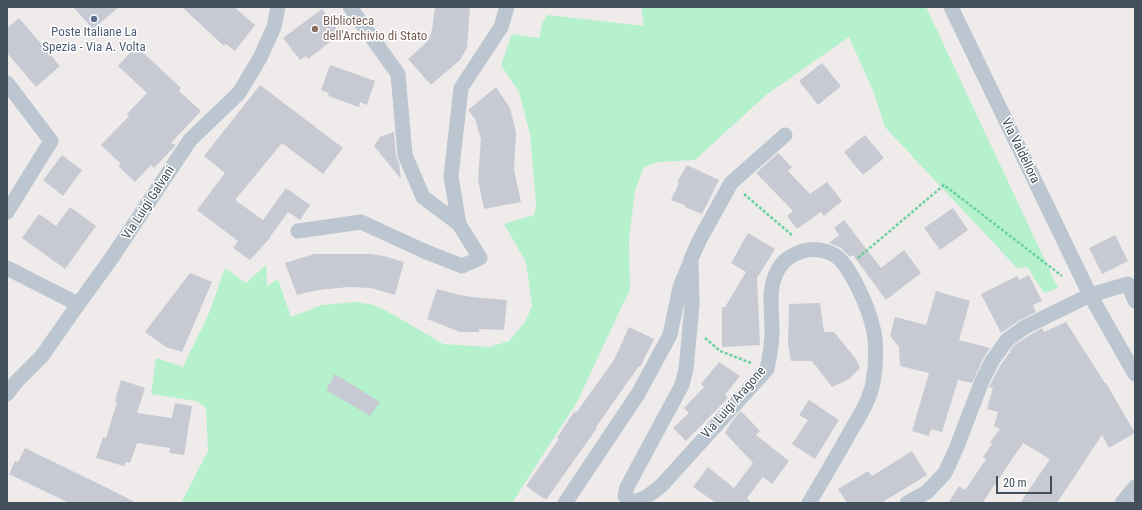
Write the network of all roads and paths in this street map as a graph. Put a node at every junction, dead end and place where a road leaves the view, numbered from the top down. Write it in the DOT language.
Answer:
graph roads {
  1 [pos="278,7"];
  2 [pos="350,7"];
  3 [pos="507,7"];
  4 [pos="951,7"];
  5 [pos="7,83"];
  6 [pos="785,135"];
  7 [pos="731,183"];
  8 [pos="7,212"];
  9 [pos="459,224"];
  10 [pos="298,231"];
  11 [pos="809,250"];
  12 [pos="691,259"];
  13 [pos="7,268"];
  14 [pos="847,268"];
  15 [pos="1066,279"];
  16 [pos="1090,295"];
  17 [pos="1135,301"];
  18 [pos="78,304"];
  19 [pos="690,325"];
  20 [pos="766,369"];
  21 [pos="1135,374"];
  22 [pos="7,394"];
  23 [pos="1135,487"];
  24 [pos="625,500"];
  25 [pos="565,503"];
  26 [pos="809,503"];
  27 [pos="907,503"];
  28 [pos="1122,503"];
  1 -- 18 [label="street, Via Luigi Galvani"];
  2 -- 9 [label="street"];
  3 -- 9 [label="street"];
  4 -- 16 [label="street, Via Valdellora"];
  5 -- 8 [label="street"];
  6 -- 7 [label="street, Via Luigi Aragone"];
  7 -- 11 [label="path"];
  7 -- 12 [label="street, Via Luigi Aragone"];
  9 -- 10 [label="street"];
  11 -- 14 [label="street, Via Luigi Aragone"];
  11 -- 20 [label="street, Via Luigi Aragone"];
  12 -- 19 [label="street, Via Luigi Aragone"];
  12 -- 25 [label="street, Via Luigi Aragone"];
  13 -- 18 [label="street"];
  14 -- 15 [label="path"];
  14 -- 26 [label="street, Via Luigi Aragone"];
  16 -- 17 [label="street"];
  16 -- 21 [label="street, Via Valdellora"];
  16 -- 27 [label="street"];
  18 -- 22 [label="street, Via Luigi Galvani"];
  19 -- 20 [label="path"];
  19 -- 24 [label="street, Via Luigi Aragone"];
  20 -- 24 [label="street, Via Luigi Aragone"];
  23 -- 28 [label="street"];
}
